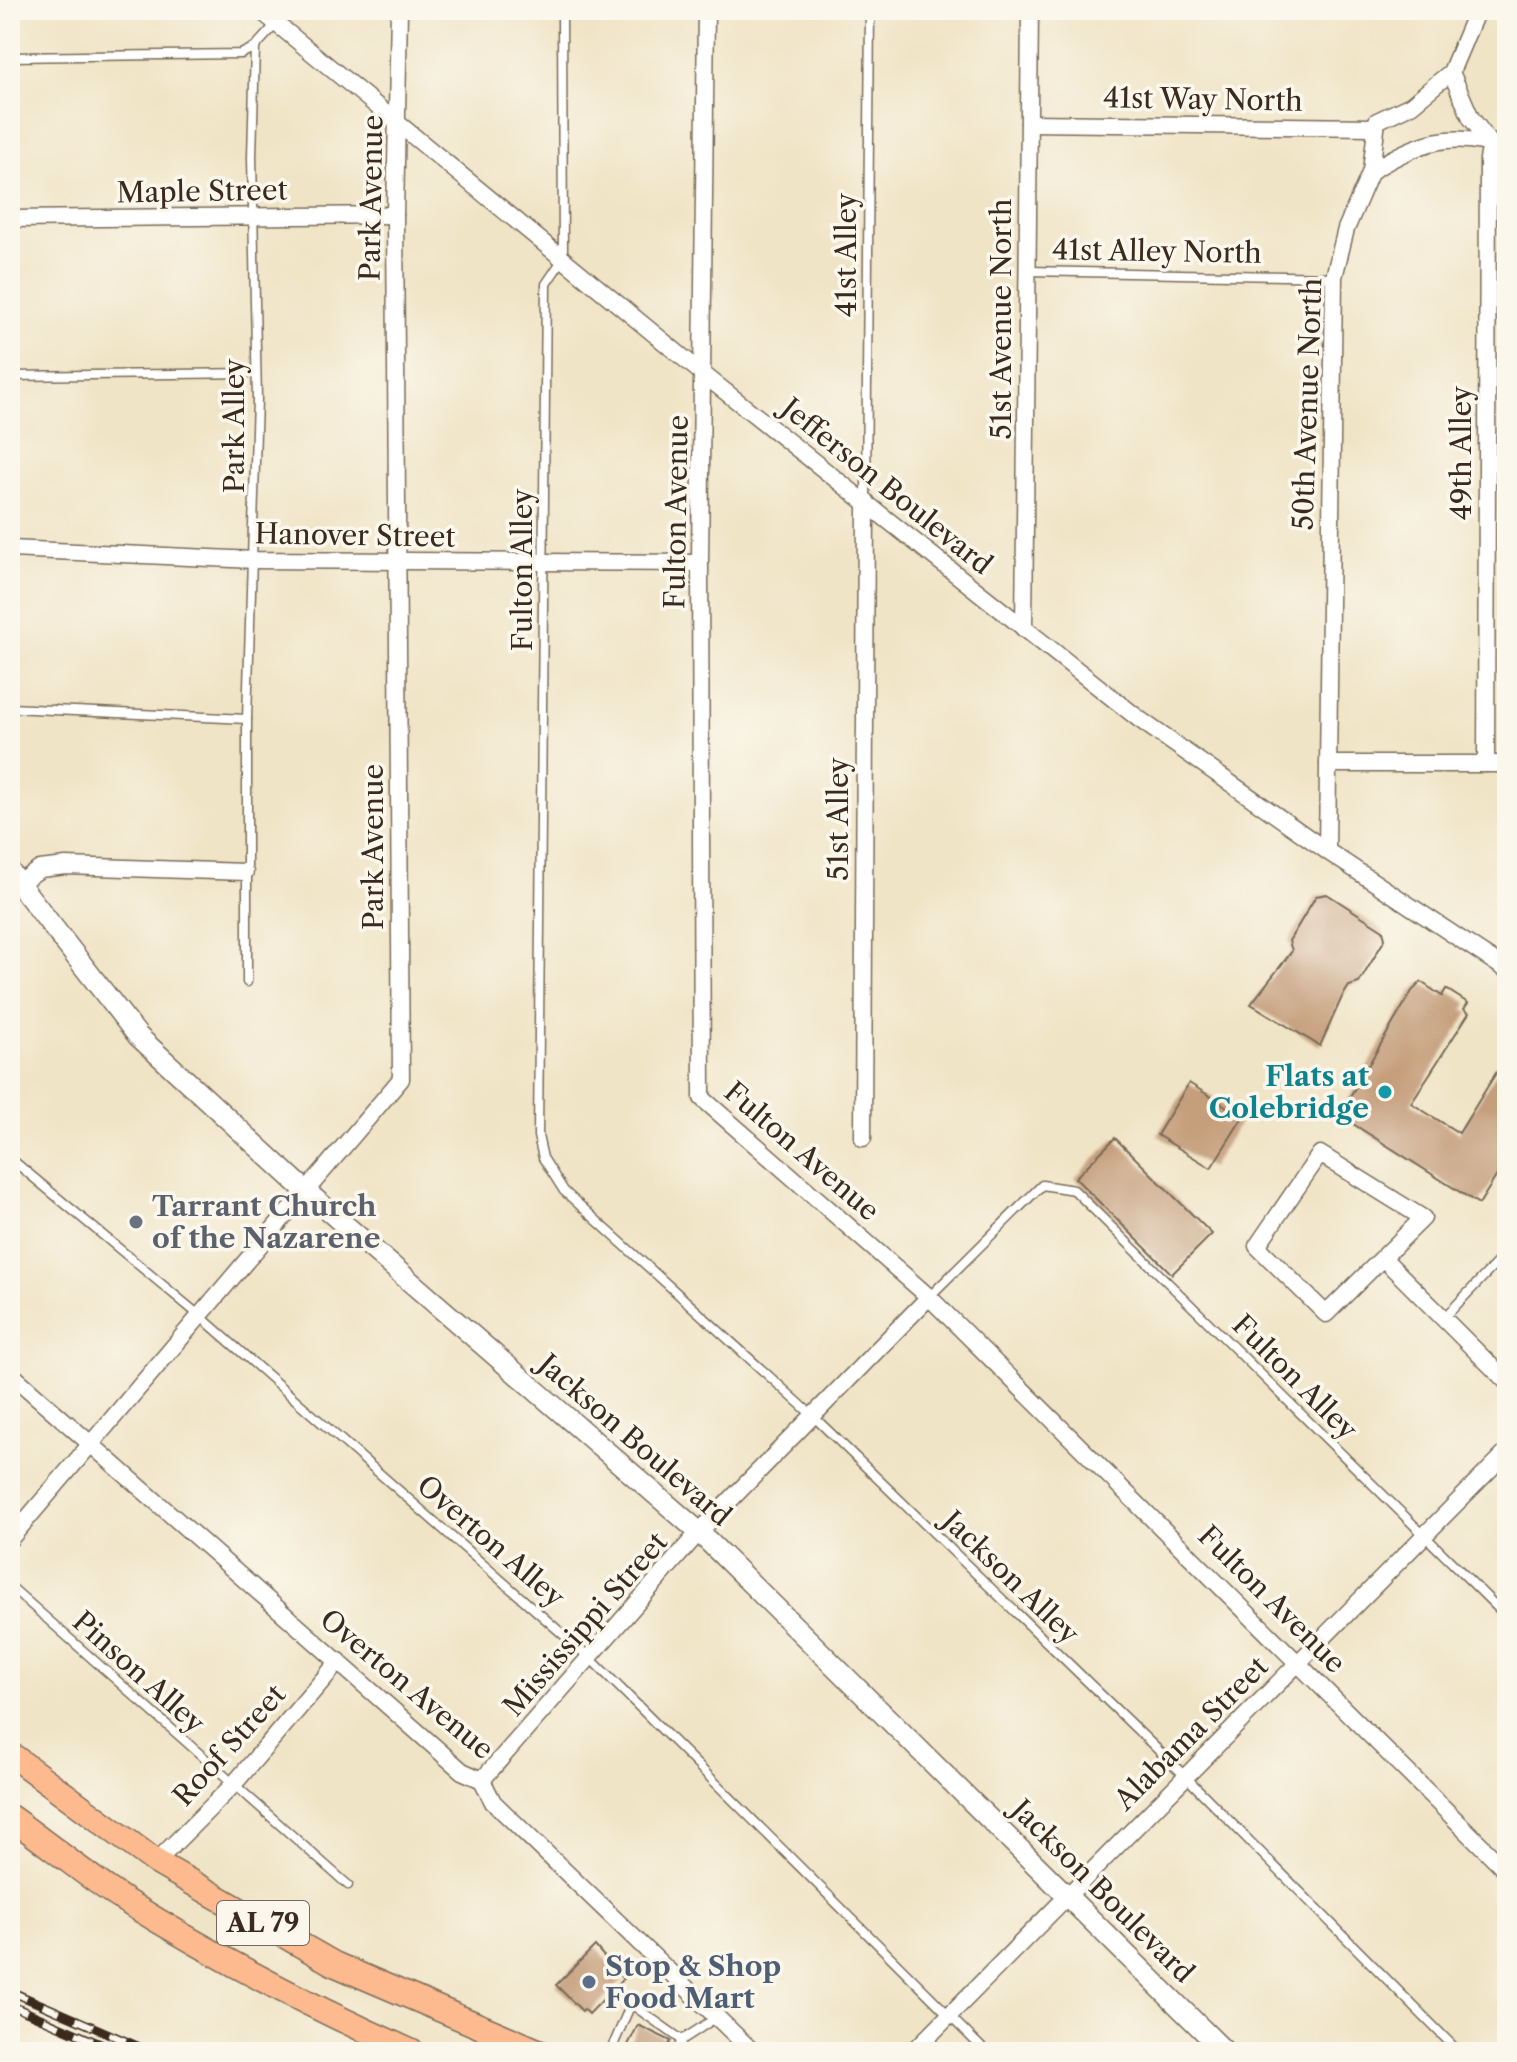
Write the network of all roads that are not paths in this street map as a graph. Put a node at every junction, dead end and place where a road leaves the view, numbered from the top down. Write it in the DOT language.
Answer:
graph roads {
  1 [pos="260,10"];
  2 [pos="399,10"];
  3 [pos="562,10"];
  4 [pos="706,10"];
  5 [pos="870,10"];
  6 [pos="1030,10"];
  7 [pos="1477,10"];
  8 [pos="278,23"];
  9 [pos="255,47"];
  10 [pos="10,57"];
  11 [pos="1451,72"];
  12 [pos="398,122"];
  13 [pos="1029,123"];
  14 [pos="1376,127"];
  15 [pos="1499,146"];
  16 [pos="1371,171"];
  17 [pos="395,215"];
  18 [pos="253,216"];
  19 [pos="10,219"];
  20 [pos="563,259"];
  21 [pos="1028,271"];
  22 [pos="1334,277"];
  23 [pos="255,373"];
  24 [pos="703,374"];
  25 [pos="10,376"];
  26 [pos="866,501"];
  27 [pos="10,549"];
  28 [pos="255,560"];
  29 [pos="397,562"];
  30 [pos="545,562"];
  31 [pos="700,563"];
  32 [pos="1024,629"];
  33 [pos="10,708"];
  34 [pos="247,719"];
  35 [pos="1328,764"];
  36 [pos="1486,764"];
  37 [pos="1507,764"];
  38 [pos="1327,851"];
  39 [pos="245,872"];
  40 [pos="14,877"];
  41 [pos="1507,970"];
  42 [pos="247,982"];
  43 [pos="538,1136"];
  44 [pos="863,1138"];
  45 [pos="10,1158"];
  46 [pos="308,1193"];
  47 [pos="1507,1252"];
  48 [pos="1384,1259"];
  49 [pos="929,1297"];
  50 [pos="200,1316"];
  51 [pos="1443,1318"];
  52 [pos="10,1373"];
  53 [pos="1507,1382"];
  54 [pos="812,1415"];
  55 [pos="93,1446"];
  56 [pos="1507,1452"];
  57 [pos="699,1532"];
  58 [pos="1425,1536"];
  59 [pos="10,1539"];
  60 [pos="10,1586"];
  61 [pos="1507,1617"];
  62 [pos="591,1659"];
  63 [pos="1299,1660"];
  64 [pos="339,1661"];
  65 [pos="10,1754"];
  66 [pos="1185,1776"];
  67 [pos="482,1780"];
  68 [pos="233,1785"];
  69 [pos="10,1817"];
  70 [pos="156,1862"];
  71 [pos="1507,1871"];
  72 [pos="348,1885"];
  73 [pos="1067,1894"];
  74 [pos="950,2015"];
  75 [pos="717,2017"];
  76 [pos="682,2040"];
  77 [pos="614,2051"];
  78 [pos="412,2052"];
  79 [pos="540,2052"];
  80 [pos="677,2052"];
  81 [pos="753,2052"];
  82 [pos="913,2052"];
  83 [pos="986,2052"];
  84 [pos="1225,2052"];
  85 [pos="1459,2052"];
  1 -- 8 [label="street, Jefferson Boulevard"];
  2 -- 12 [label="street, Park Avenue"];
  3 -- 20 [label="lane, Fulton Alley"];
  4 -- 24 [label="street, Fulton Avenue"];
  5 -- 26 [label="lane, 41st Alley"];
  6 -- 13 [label="street, 51st Avenue North"];
  7 -- 11 [label="street"];
  8 -- 9 [label="lane"];
  8 -- 12 [label="street, Jefferson Boulevard"];
  9 -- 10 [label="lane"];
  9 -- 18 [label="lane, Park Alley"];
  11 -- 14 [label="street"];
  11 -- 15 [label="street"];
  12 -- 17 [label="street, Park Avenue"];
  12 -- 20 [label="street, Jefferson Boulevard"];
  13 -- 14 [label="street, 41st Way North"];
  13 -- 21 [label="street, 51st Avenue North"];
  14 -- 16 [label="street, 50th Avenue North"];
  15 -- 16 [label="street"];
  15 -- 36 [label="street, 49th Alley"];
  16 -- 22 [label="street, 50th Avenue North"];
  17 -- 18 [label="street, Maple Street"];
  17 -- 29 [label="street, Park Avenue"];
  18 -- 19 [label="street, Maple Street"];
  18 -- 23 [label="lane, Park Alley"];
  20 -- 24 [label="street, Jefferson Boulevard"];
  20 -- 30 [label="lane, Fulton Alley"];
  21 -- 22 [label="lane, 41st Alley North"];
  21 -- 32 [label="street, 51st Avenue North"];
  22 -- 35 [label="street, 50th Avenue North"];
  23 -- 25 [label="lane"];
  23 -- 28 [label="lane, Park Alley"];
  24 -- 26 [label="street, Jefferson Boulevard"];
  24 -- 31 [label="street, Fulton Avenue"];
  26 -- 32 [label="street, Jefferson Boulevard"];
  26 -- 44 [label="street, 51st Alley"];
  27 -- 28 [label="street, Hanover Street"];
  28 -- 29 [label="street, Hanover Street"];
  28 -- 34 [label="lane, Park Alley"];
  29 -- 30 [label="street, Hanover Street"];
  29 -- 46 [label="street, Park Avenue"];
  30 -- 31 [label="street, Hanover Street"];
  30 -- 43 [label="lane, Fulton Alley"];
  31 -- 49 [label="street, Fulton Avenue"];
  32 -- 38 [label="street, Jefferson Boulevard"];
  33 -- 34 [label="lane"];
  34 -- 39 [label="lane, Park Alley"];
  35 -- 36 [label="street"];
  35 -- 38 [label="street, 50th Avenue North"];
  36 -- 37 [label="street"];
  38 -- 41 [label="street, Jefferson Boulevard"];
  39 -- 40 [label="street"];
  39 -- 42 [label="lane, Park Alley"];
  40 -- 46 [label="street, Jackson Boulevard"];
  43 -- 54 [label="lane, Jackson Alley"];
  45 -- 50 [label="lane, Overton Alley"];
  46 -- 50 [label="street, Park Avenue"];
  46 -- 57 [label="street, Jackson Boulevard"];
  47 -- 51 [label="lane"];
  48 -- 48 [label="street"];
  48 -- 51 [label="street"];
  49 -- 54 [label="street, Mississippi Street"];
  49 -- 58 [label="lane, Fulton Alley"];
  49 -- 63 [label="street, Fulton Avenue"];
  50 -- 55 [label="street, Park Avenue"];
  50 -- 62 [label="lane, Overton Alley"];
  51 -- 53 [label="street"];
  52 -- 55 [label="street, Overton Avenue"];
  54 -- 57 [label="street, Mississippi Street"];
  54 -- 66 [label="lane, Jackson Alley"];
  55 -- 59 [label="street, Park Avenue"];
  55 -- 64 [label="street, Overton Avenue"];
  56 -- 58 [label="street, Alabama Street"];
  57 -- 62 [label="street, Mississippi Street"];
  57 -- 73 [label="street, Jackson Boulevard"];
  58 -- 61 [label="lane, Fulton Alley"];
  58 -- 63 [label="street, Alabama Street"];
  60 -- 68 [label="lane, Pinson Alley"];
  62 -- 67 [label="street, Mississippi Street"];
  62 -- 74 [label="lane, Overton Alley"];
  63 -- 66 [label="street, Alabama Street"];
  63 -- 71 [label="street, Fulton Avenue"];
  64 -- 67 [label="street, Overton Avenue"];
  64 -- 68 [label="street, Roof Street"];
  65 -- 70 [label="main road, AL 79"];
  66 -- 73 [label="street, Alabama Street"];
  66 -- 85 [label="lane, Jackson Alley"];
  67 -- 75 [label="street, Overton Avenue"];
  68 -- 70 [label="street, Roof Street"];
  68 -- 72 [label="lane, Pinson Alley"];
  69 -- 78 [label="main road, AL 79"];
  70 -- 79 [label="main road, AL 79"];
  73 -- 74 [label="street, Alabama Street"];
  73 -- 84 [label="street, Jackson Boulevard"];
  74 -- 82 [label="street, Alabama Street"];
  74 -- 83 [label="lane, Overton Alley"];
  75 -- 76 [label="lane"];
  75 -- 81 [label="street, Overton Avenue"];
  76 -- 77 [label="lane"];
  76 -- 80 [label="lane"];
}
